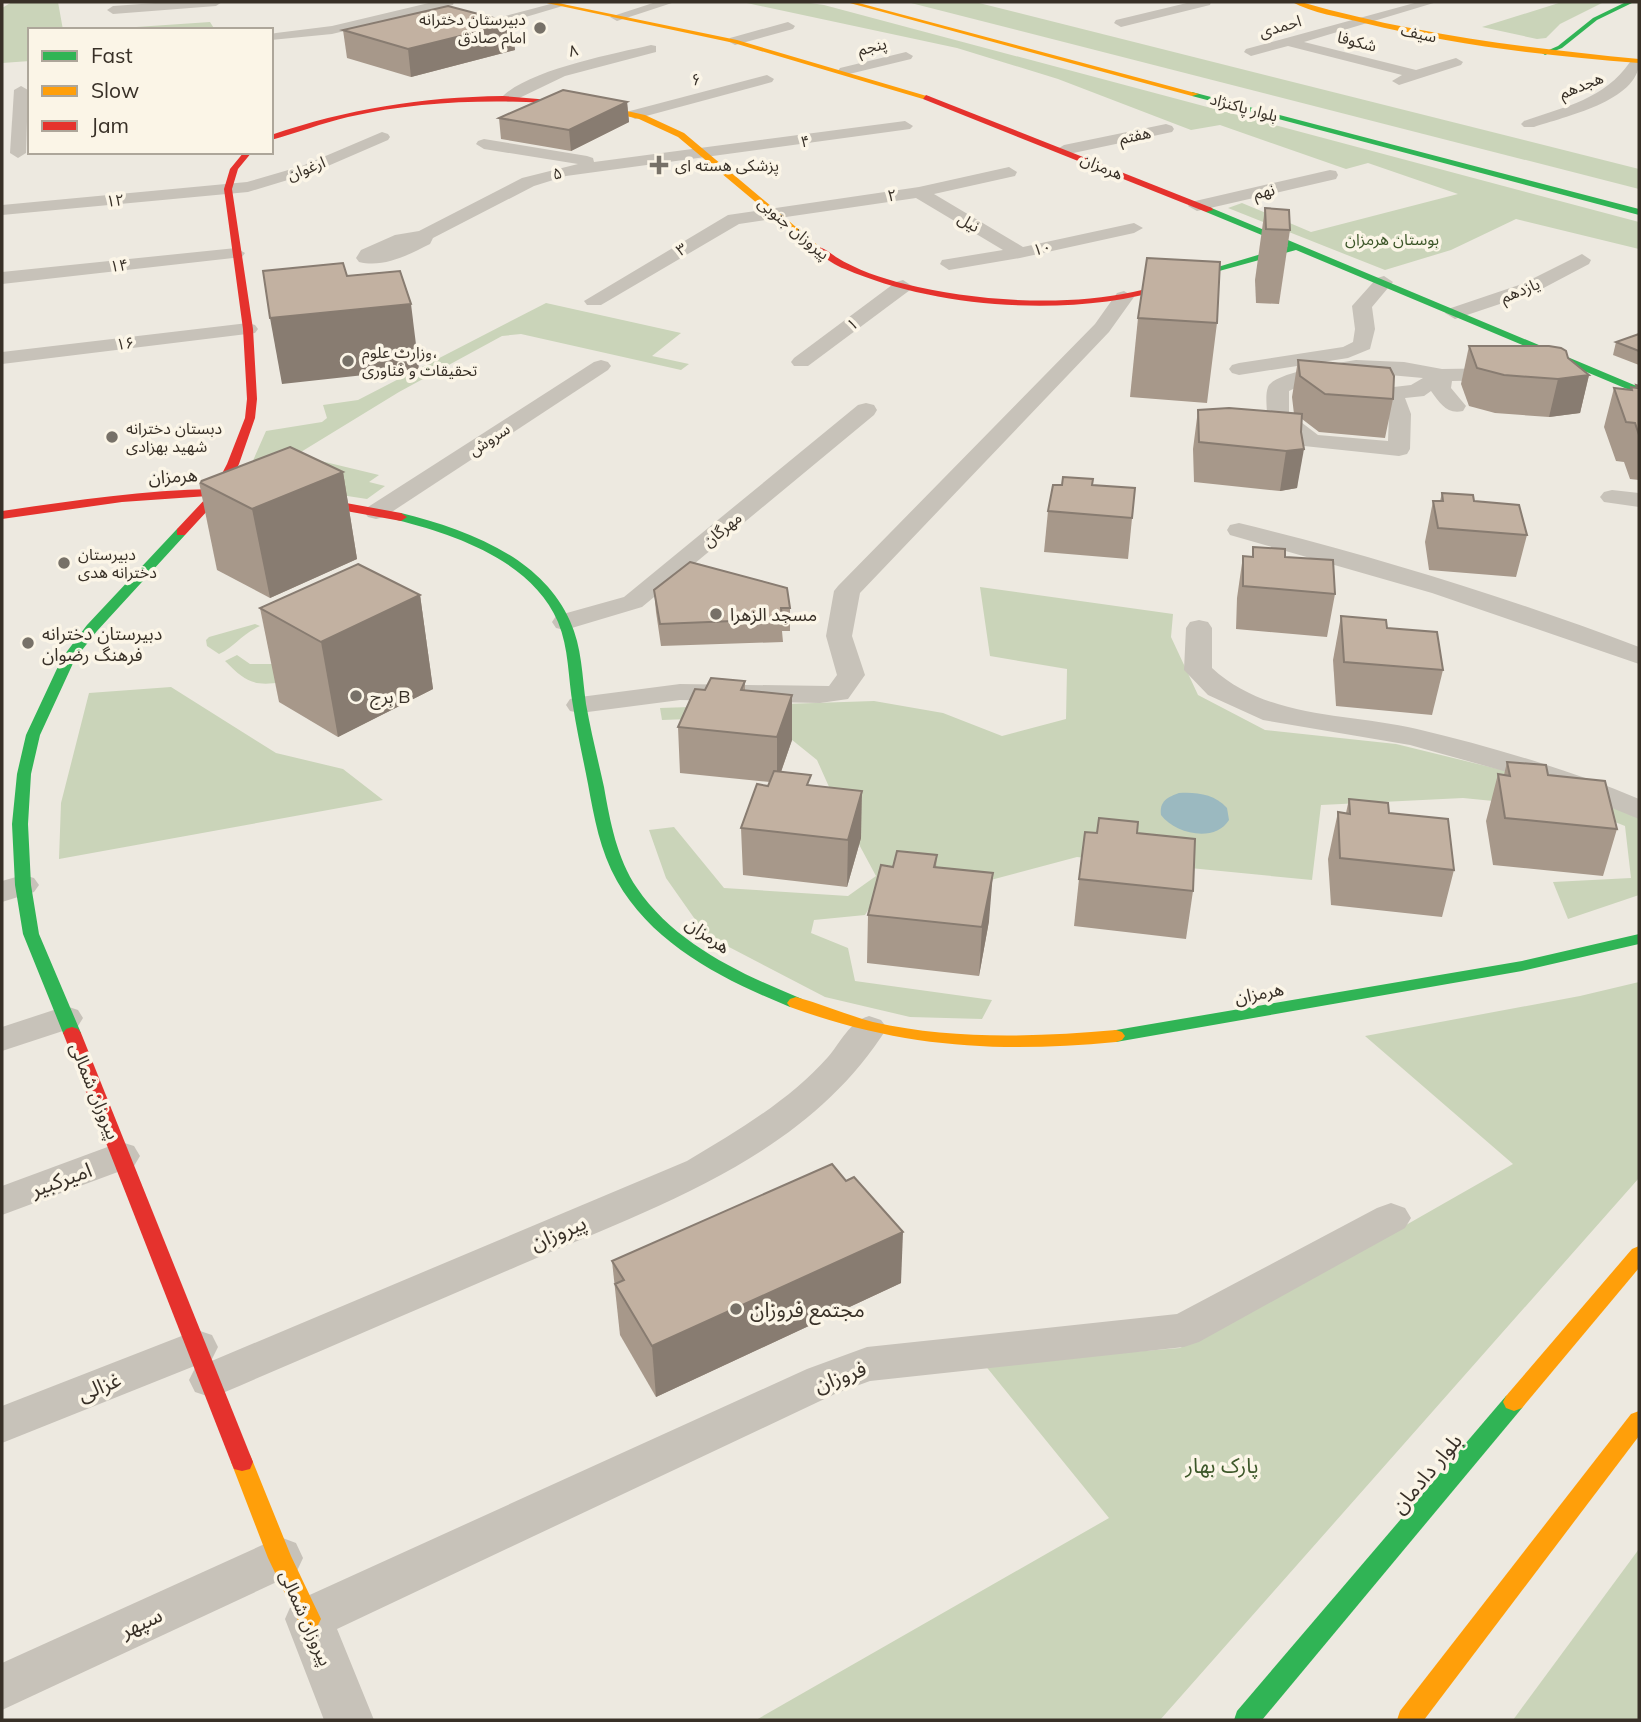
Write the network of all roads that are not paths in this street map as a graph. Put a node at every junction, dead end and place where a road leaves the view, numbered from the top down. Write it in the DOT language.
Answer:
graph roads {
  1 [pos="216,2"];
  2 [pos="448,2"];
  3 [pos="669,2"];
  4 [pos="849,2"];
  5 [pos="1205,2"];
  6 [pos="1295,2"];
  7 [pos="1431,2"];
  8 [pos="1616,2"];
  9 [pos="1631,2"];
  10 [pos="552,4"];
  11 [pos="113,9"];
  12 [pos="617,17"];
  13 [pos="1360,21"];
  14 [pos="1121,23"];
  15 [pos="788,26"];
  16 [pos="465,31"];
  17 [pos="276,37"];
  18 [pos="735,41"];
  19 [pos="1288,42"];
  20 [pos="651,49"];
  21 [pos="1251,52"];
  22 [pos="1545,53"];
  23 [pos="906,56"];
  24 [pos="1456,62"];
  25 [pos="1638,63"];
  26 [pos="845,71"];
  27 [pos="1417,75"];
  28 [pos="767,79"];
  29 [pos="1384,85"];
  30 [pos="25,90"];
  31 [pos="2,92"];
  32 [pos="508,98"];
  33 [pos="635,114"];
  34 [pos="1529,124"];
  35 [pos="905,126"];
  36 [pos="1166,130"];
  37 [pos="273,137"];
  38 [pos="382,137"];
  39 [pos="484,144"];
  40 [pos="1064,150"];
  41 [pos="17,153"];
  42 [pos="704,153"];
  43 [pos="246,154"];
  44 [pos="602,164"];
  45 [pos="1009,173"];
  46 [pos="1330,175"];
  47 [pos="228,189"];
  48 [pos="919,191"];
  49 [pos="1197,206"];
  50 [pos="2,210"];
  51 [pos="775,211"];
  52 [pos="1639,212"];
  53 [pos="1134,228"];
  54 [pos="423,236"];
  55 [pos="1295,247"];
  56 [pos="236,253"];
  57 [pos="1020,253"];
  58 [pos="1582,260"];
  59 [pos="949,264"];
  60 [pos="2,278"];
  61 [pos="1384,282"];
  62 [pos="903,286"];
  63 [pos="1124,297"];
  64 [pos="594,301"];
  65 [pos="1455,313"];
  66 [pos="248,328"];
  67 [pos="2,358"];
  68 [pos="801,362"];
  69 [pos="601,366"];
  70 [pos="1239,369"];
  71 [pos="1591,371"];
  72 [pos="1442,375"];
  73 [pos="1639,391"];
  74 [pos="1455,407"];
  75 [pos="866,410"];
  76 [pos="218,493"];
  77 [pos="1612,498"];
  78 [pos="1639,500"];
  79 [pos="376,512"];
  80 [pos="2,514"];
  81 [pos="1239,530"];
  82 [pos="565,622"];
  83 [pos="1199,628"];
  84 [pos="1639,656"];
  85 [pos="580,705"];
  86 [pos="1639,810"];
  87 [pos="12,889"];
  88 [pos="1639,939"];
  89 [pos="66,1018"];
  90 [pos="869,1028"];
  91 [pos="2,1039"];
  92 [pos="121,1156"];
  93 [pos="2,1201"];
  94 [pos="1391,1218"];
  95 [pos="1639,1254"];
  96 [pos="203,1363"];
  97 [pos="1639,1420"];
  98 [pos="2,1425"];
  99 [pos="279,1558"];
  100 [pos="309,1619"];
  101 [pos="2,1686"];
  102 [pos="349,1720"];
  103 [pos="1246,1720"];
  104 [pos="1409,1720"];
  1 -- 11 [label="street"];
  2 -- 17 [label="street"];
  3 -- 12 [label="street"];
  4 -- 52 [label="street, بلوار پاکنژاد"];
  5 -- 14 [label="street"];
  6 -- 13 [label="street, سیف"];
  7 -- 13 [label="street, احمدی"];
  8 -- 22 [label="street"];
  9 -- 22 [label="street"];
  10 -- 12 [label="street, هرمزان"];
  10 -- 16 [label="street"];
  12 -- 18 [label="street, هرمزان"];
  13 -- 19 [label="street, احمدی"];
  13 -- 22 [label="street, سیف"];
  15 -- 18 [label="street"];
  18 -- 26 [label="street, هرمزان"];
  19 -- 21 [label="street, احمدی"];
  19 -- 27 [label="street, شکوفا"];
  20 -- 32 [label="street, ۸"];
  22 -- 25 [label="street, سیف"];
  23 -- 26 [label="street, پنجم"];
  24 -- 27 [label="street"];
  25 -- 34 [label="street, هجدهم"];
  26 -- 40 [label="street, هرمزان"];
  27 -- 29 [label="street"];
  28 -- 33 [label="street, ۶"];
  30 -- 31 [label="street"];
  30 -- 41 [label="street"];
  32 -- 33 [label="street, پیروزان جنوبی"];
  32 -- 37 [label="street, پیروزان جنوبی"];
  33 -- 42 [label="street, پیروزان جنوبی"];
  35 -- 42 [label="street, ۴"];
  36 -- 40 [label="street, هفتم"];
  38 -- 47 [label="street, ارغوان"];
  39 -- 44 [label="street"];
  40 -- 49 [label="street, هرمزان"];
  42 -- 44 [label="street, ۵"];
  42 -- 51 [label="street, پیروزان جنوبی"];
  43 -- 47 [label="street"];
  44 -- 54 [label="street, ۵"];
  45 -- 48 [label="street, ۲"];
  46 -- 49 [label="street, نهم"];
  47 -- 50 [label="street, ۱۲"];
  47 -- 56 [label="street"];
  48 -- 51 [label="street, ۲"];
  48 -- 57 [label="street, نیل"];
  49 -- 55 [label="street, هرمزان"];
  51 -- 62 [label="street, پیروزان جنوبی"];
  51 -- 64 [label="street, ۳"];
  53 -- 57 [label="street, ۱۰"];
  55 -- 61 [label="street, هرمزان"];
  55 -- 63 [label="street, پیروزان جنوبی"];
  56 -- 60 [label="street, ۱۴"];
  56 -- 66 [label="street"];
  57 -- 59 [label="street, ۱۰"];
  58 -- 65 [label="street, یازدهم"];
  61 -- 65 [label="street, هرمزان"];
  61 -- 70 [label="street"];
  62 -- 63 [label="street, پیروزان جنوبی"];
  62 -- 68 [label="street, ۱"];
  63 -- 85 [label="street"];
  65 -- 71 [label="street, هرمزان"];
  66 -- 67 [label="street, ۱۶"];
  66 -- 76 [label="street"];
  69 -- 79 [label="street, سروش"];
  71 -- 72 [label="street"];
  71 -- 73 [label="street, هرمزان"];
  72 -- 72 [label="street"];
  72 -- 74 [label="street"];
  75 -- 82 [label="street, مهرگان"];
  76 -- 79 [label="street, هرمزان"];
  76 -- 80 [label="street, هرمزان"];
  76 -- 87 [label="street, پیروزان شمالی"];
  77 -- 78 [label="street"];
  79 -- 82 [label="street, هرمزان"];
  81 -- 84 [label="street"];
  82 -- 85 [label="street, هرمزان"];
  83 -- 86 [label="street"];
  85 -- 90 [label="street, هرمزان"];
  87 -- 89 [label="street, پیروزان شمالی"];
  88 -- 90 [label="street, هرمزان"];
  89 -- 91 [label="street"];
  89 -- 92 [label="street, پیروزان شمالی"];
  90 -- 96 [label="street, پیروزان"];
  92 -- 93 [label="street, امیرکبیر"];
  92 -- 96 [label="street, پیروزان شمالی"];
  94 -- 100 [label="street, فروزان"];
  95 -- 103 [label="street, بلوار دادمان"];
  96 -- 98 [label="street, غزالی"];
  96 -- 99 [label="street, پیروزان شمالی"];
  97 -- 104 [label="street"];
  99 -- 100 [label="street, پیروزان شمالی"];
  99 -- 101 [label="street, سپهر"];
  100 -- 102 [label="street, پیروزان شمالی"];
}
